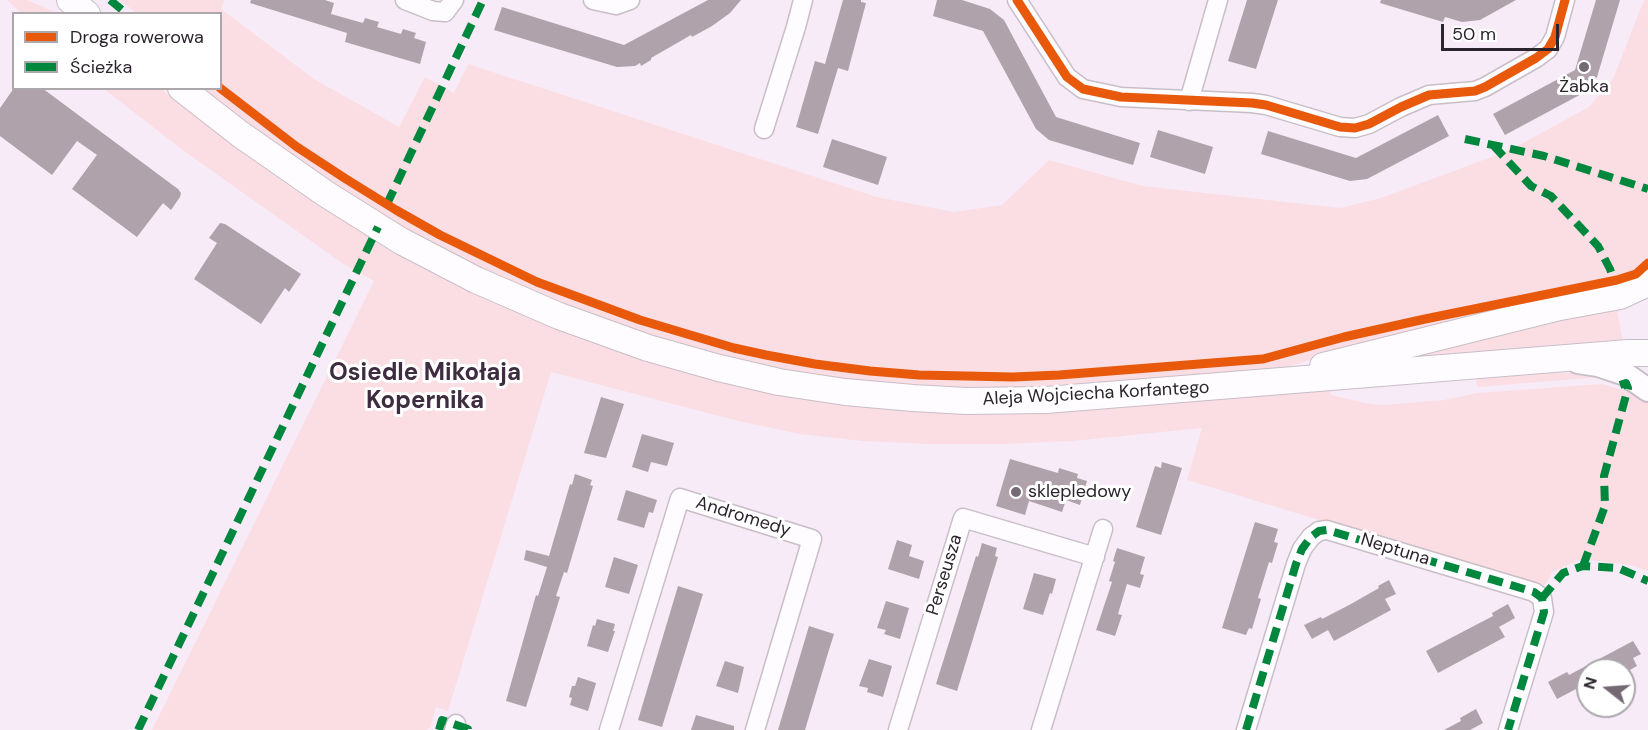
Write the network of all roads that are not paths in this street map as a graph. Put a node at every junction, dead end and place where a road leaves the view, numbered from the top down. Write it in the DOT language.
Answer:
graph roads {
  1 [pos="70,0"];
  2 [pos="405,0"];
  3 [pos="454,0"];
  4 [pos="592,0"];
  5 [pos="630,0"];
  6 [pos="803,0"];
  7 [pos="1017,0"];
  8 [pos="1218,0"];
  9 [pos="1565,0"];
  10 [pos="85,12"];
  11 [pos="184,90"];
  12 [pos="1189,100"];
  13 [pos="764,129"];
  14 [pos="1648,283"];
  15 [pos="1648,353"];
  16 [pos="1563,359"];
  17 [pos="1259,382"];
  18 [pos="1648,390"];
  19 [pos="1103,529"];
  20 [pos="1095,557"];
  21 [pos="609,730"];
  22 [pos="755,730"];
  23 [pos="898,730"];
  24 [pos="1041,730"];
  25 [pos="1246,730"];
  26 [pos="1508,730"];
  1 -- 10 [label="main road"];
  2 -- 3 [label="street"];
  4 -- 5 [label="street"];
  6 -- 13 [label="street"];
  7 -- 12 [label="street"];
  8 -- 12 [label="street"];
  9 -- 12 [label="street"];
  11 -- 17 [label="main road, Aleja Wojciecha Korfantego"];
  14 -- 17 [label="main road, Aleja Wojciecha Korfantego"];
  15 -- 16 [label="main road, Aleja Wojciecha Korfantego"];
  16 -- 17 [label="main road, Aleja Wojciecha Korfantego"];
  16 -- 18 [label="street"];
  19 -- 20 [label="street"];
  20 -- 23 [label="street, Perseusza"];
  20 -- 24 [label="street"];
  21 -- 22 [label="street, Andromedy"];
  25 -- 26 [label="street, Neptuna"];
}
